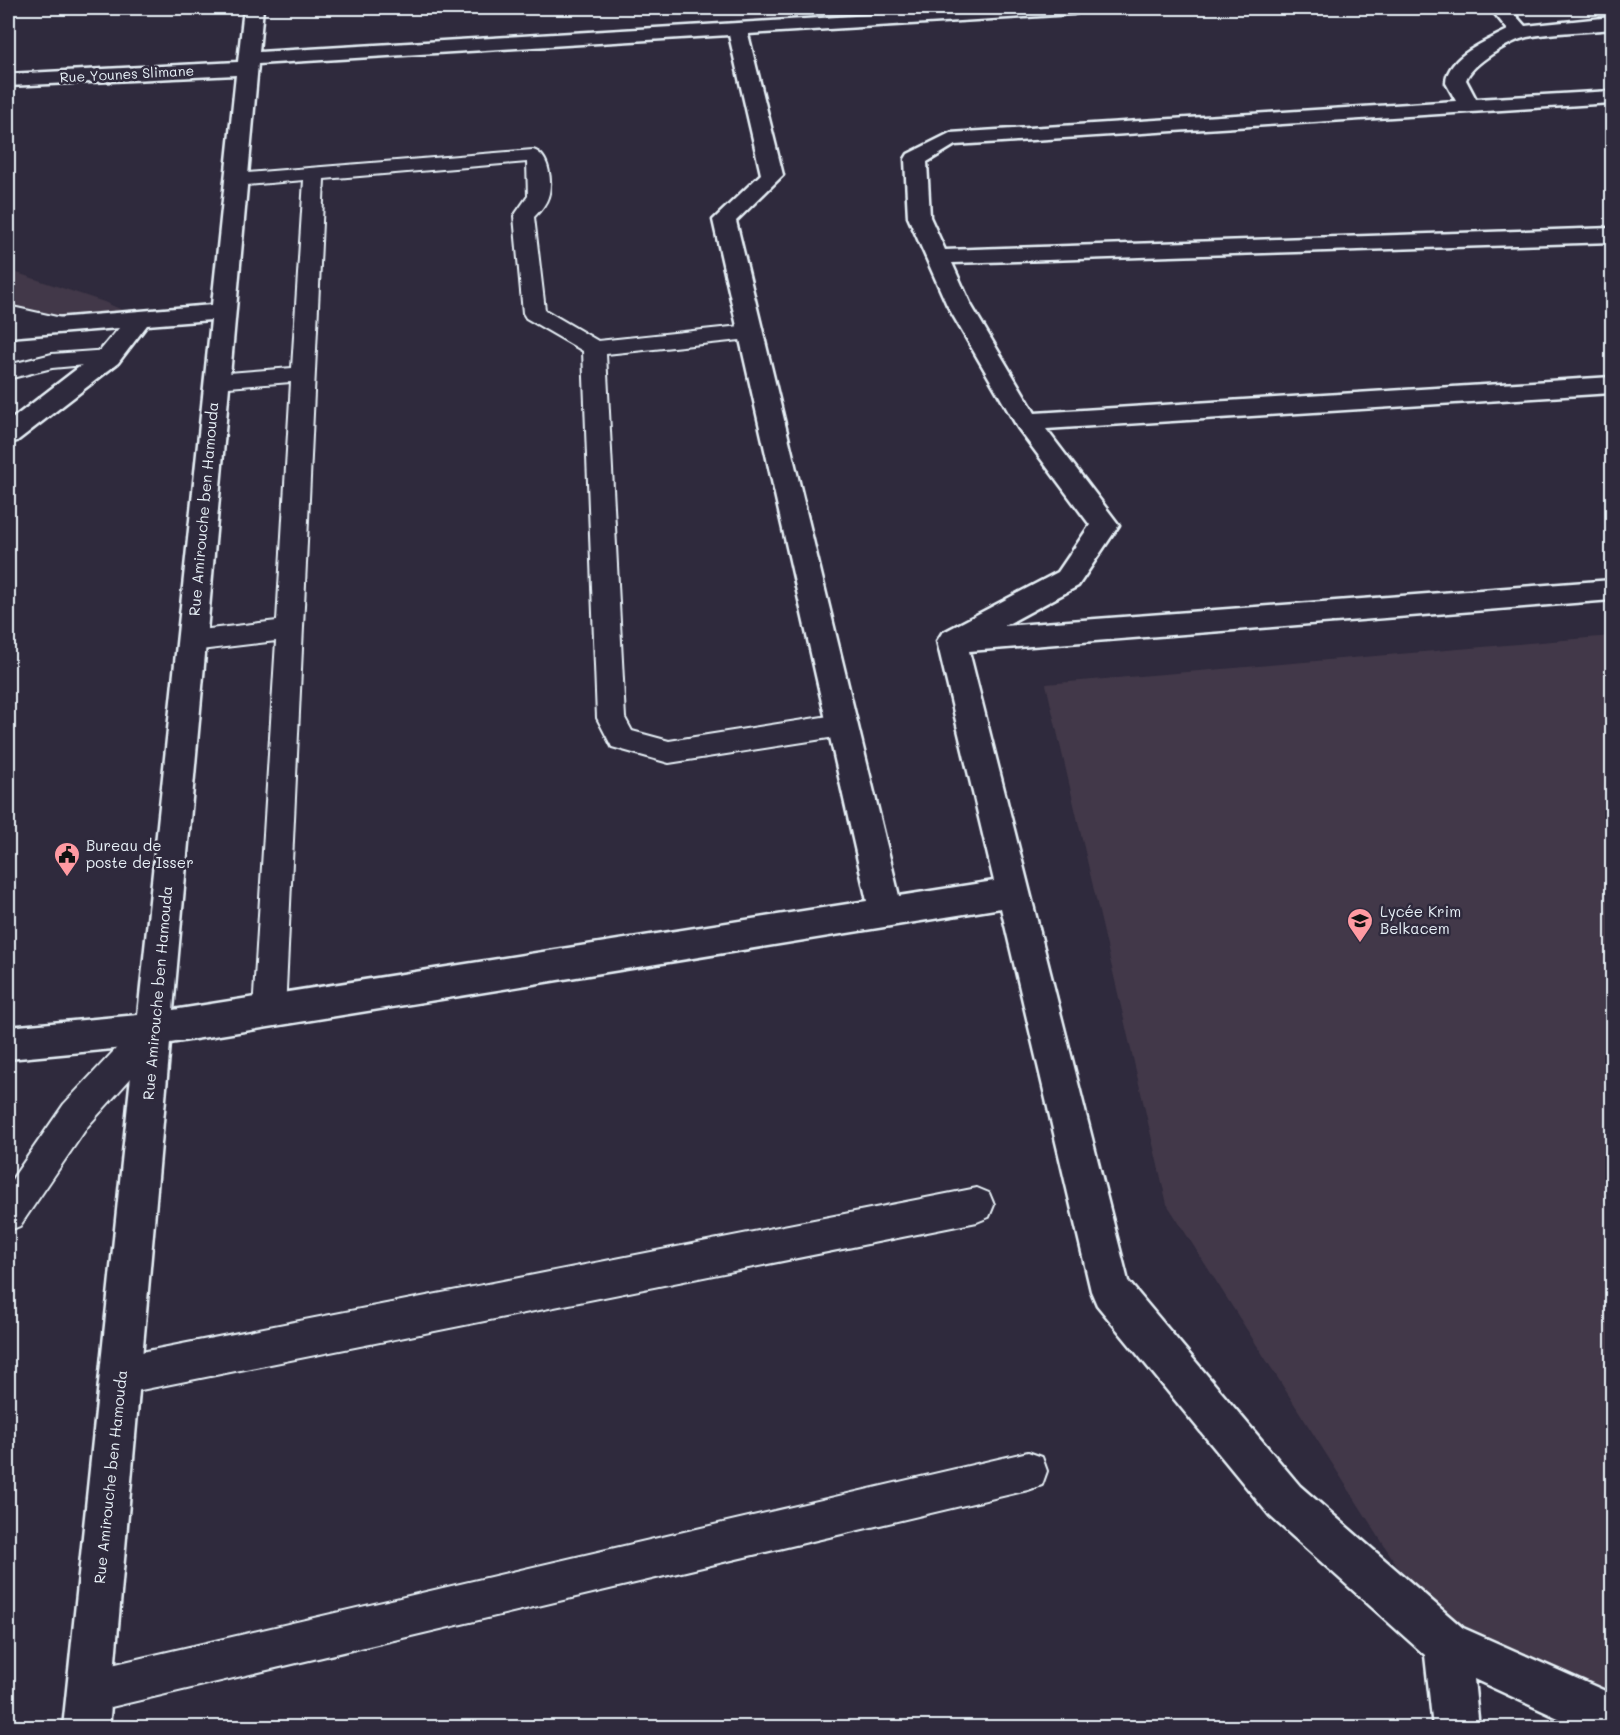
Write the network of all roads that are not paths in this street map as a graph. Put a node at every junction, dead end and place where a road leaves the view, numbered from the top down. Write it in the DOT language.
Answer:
graph roads {
  1 [pos="253,8"];
  2 [pos="761,8"];
  3 [pos="1073,8"];
  4 [pos="1499,8"];
  5 [pos="1612,23"];
  6 [pos="771,25"];
  7 [pos="737,27"];
  8 [pos="1520,32"];
  9 [pos="247,64"];
  10 [pos="8,80"];
  11 [pos="1612,97"];
  12 [pos="1470,105"];
  13 [pos="314,176"];
  14 [pos="235,180"];
  15 [pos="1612,235"];
  16 [pos="937,257"];
  17 [pos="223,312"];
  18 [pos="8,313"];
  19 [pos="140,318"];
  20 [pos="62,325"];
  21 [pos="8,329"];
  22 [pos="750,332"];
  23 [pos="594,348"];
  24 [pos="109,357"];
  25 [pos="8,372"];
  26 [pos="303,374"];
  27 [pos="216,381"];
  28 [pos="1612,385"];
  29 [pos="1027,422"];
  30 [pos="8,435"];
  31 [pos="1612,590"];
  32 [pos="289,629"];
  33 [pos="192,641"];
  34 [pos="952,641"];
  35 [pos="842,725"];
  36 [pos="1013,892"];
  37 [pos="886,912"];
  38 [pos="269,1011"];
  39 [pos="155,1029"];
  40 [pos="8,1043"];
  41 [pos="977,1205"];
  42 [pos="8,1214"];
  43 [pos="121,1375"];
  44 [pos="1028,1471"];
  45 [pos="1447,1644"];
  46 [pos="88,1709"];
  47 [pos="1612,1718"];
  48 [pos="1456,1728"];
  1 -- 9 [label="street, Rue Amirouche ben Hamouda"];
  2 -- 6 [label="street"];
  3 -- 6 [label="street, Rue Younes Slimane"];
  4 -- 8 [label="street"];
  5 -- 8 [label="street"];
  6 -- 7 [label="street, Rue Younes Slimane"];
  7 -- 9 [label="street, Rue Younes Slimane"];
  7 -- 22 [label="street"];
  8 -- 12 [label="street"];
  9 -- 10 [label="street, Rue Younes Slimane"];
  9 -- 14 [label="street, Rue Amirouche ben Hamouda"];
  11 -- 12 [label="street"];
  12 -- 16 [label="street"];
  13 -- 14 [label="lane"];
  13 -- 23 [label="lane"];
  13 -- 26 [label="lane"];
  14 -- 17 [label="street, Rue Amirouche ben Hamouda"];
  15 -- 16 [label="street"];
  16 -- 29 [label="street"];
  17 -- 19 [label="street"];
  17 -- 27 [label="street, Rue Amirouche ben Hamouda"];
  18 -- 20 [label="lane"];
  19 -- 20 [label="street"];
  19 -- 24 [label="street"];
  20 -- 21 [label="street"];
  22 -- 23 [label="lane"];
  22 -- 35 [label="street"];
  23 -- 35 [label="lane"];
  24 -- 25 [label="lane"];
  24 -- 30 [label="street"];
  26 -- 27 [label="lane"];
  26 -- 32 [label="lane"];
  27 -- 33 [label="street, Rue Amirouche ben Hamouda"];
  28 -- 29 [label="street"];
  29 -- 34 [label="street"];
  31 -- 34 [label="street"];
  32 -- 33 [label="lane"];
  32 -- 38 [label="lane"];
  33 -- 39 [label="street, Rue Amirouche ben Hamouda"];
  34 -- 36 [label="street"];
  35 -- 37 [label="street"];
  36 -- 37 [label="street"];
  36 -- 45 [label="street"];
  37 -- 38 [label="street"];
  38 -- 39 [label="street"];
  39 -- 40 [label="street"];
  39 -- 42 [label="lane"];
  39 -- 43 [label="street, Rue Amirouche ben Hamouda"];
  41 -- 43 [label="lane"];
  43 -- 46 [label="street, Rue Amirouche ben Hamouda"];
  44 -- 46 [label="lane"];
  45 -- 47 [label="street"];
  45 -- 48 [label="street"];
}
